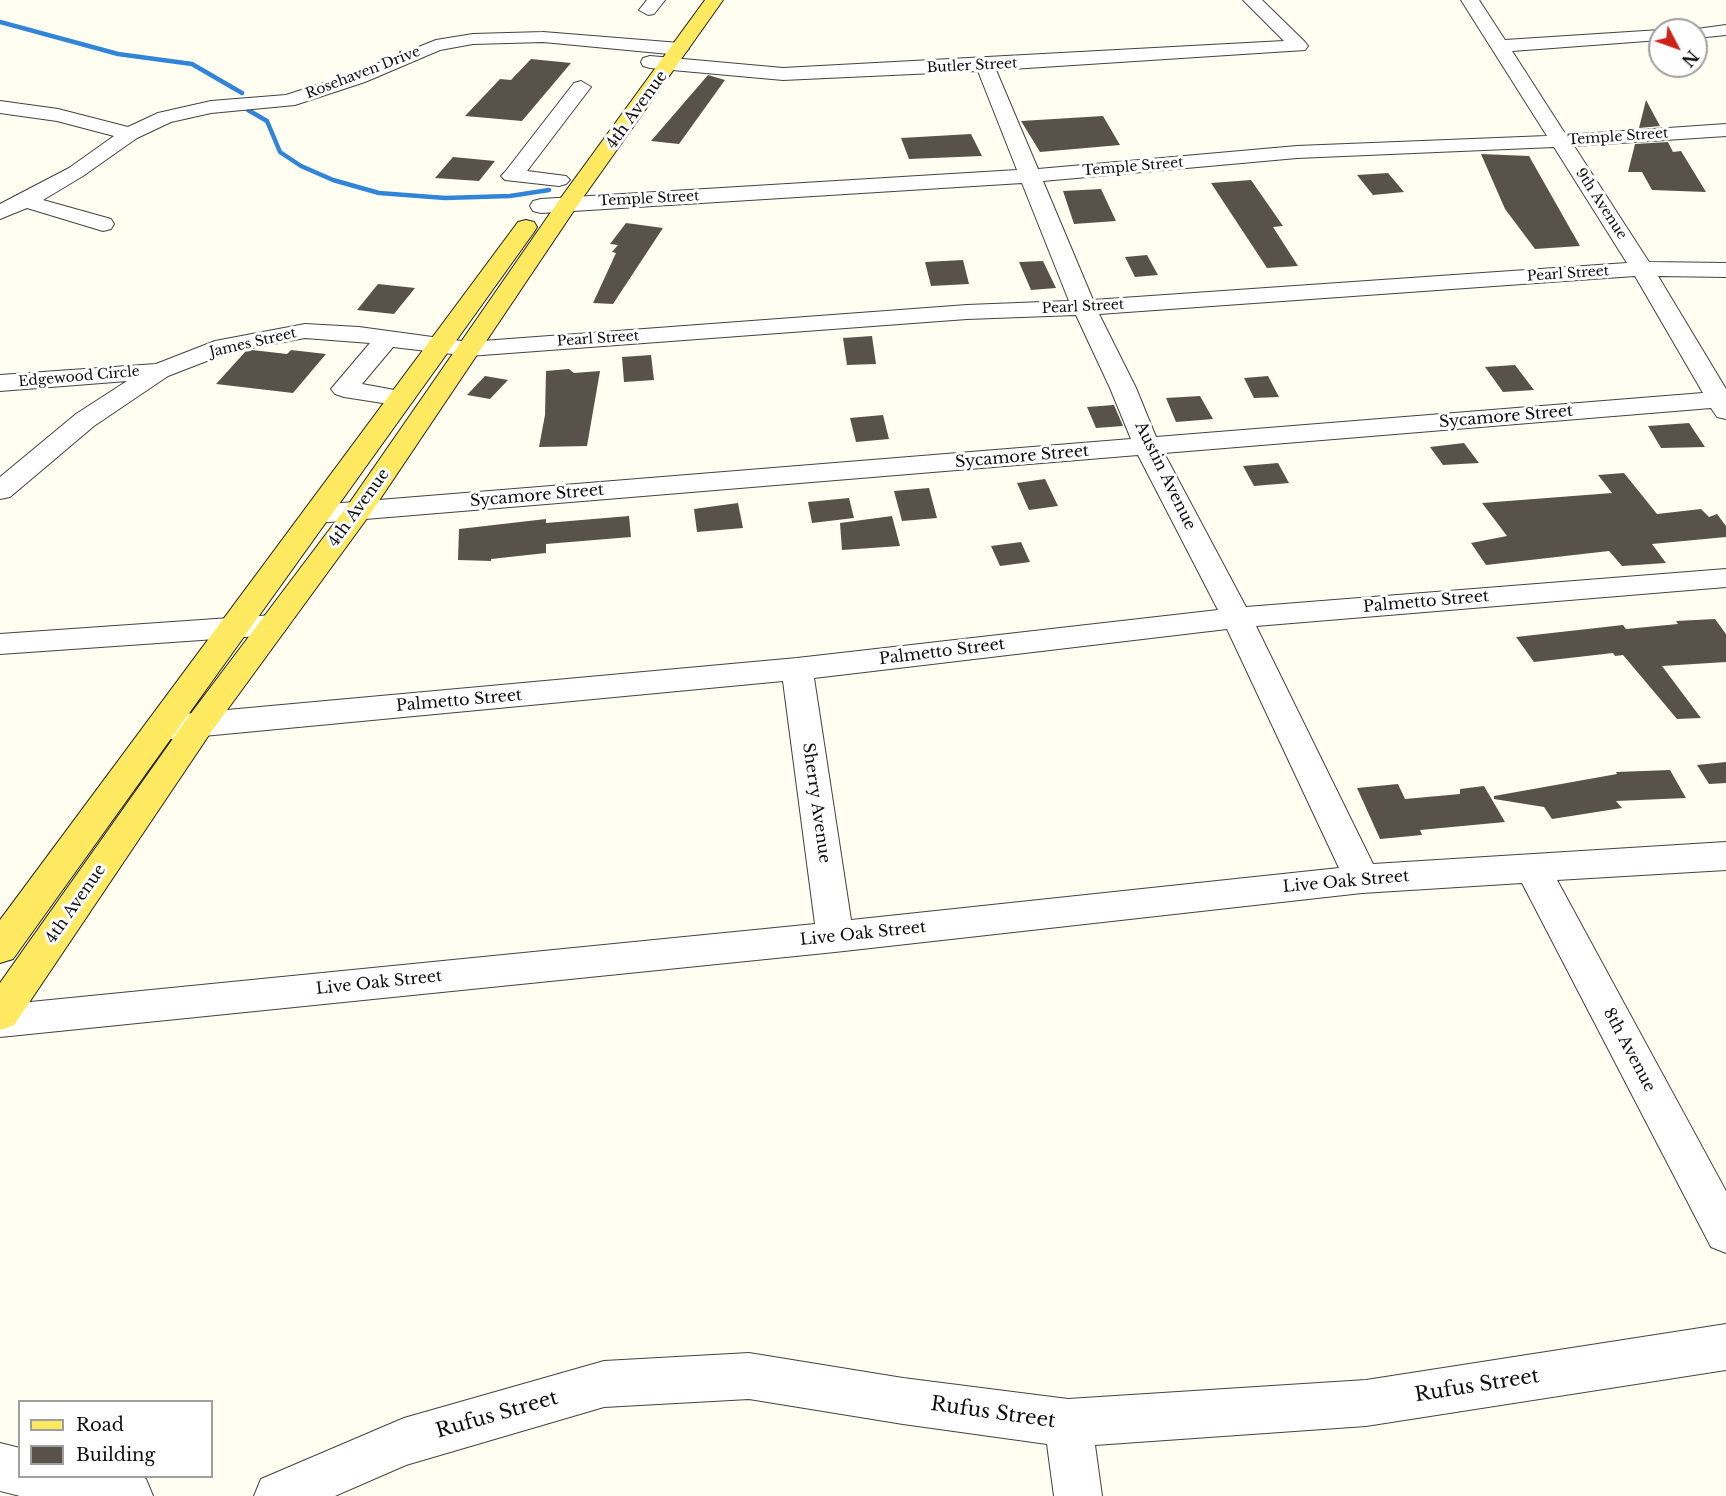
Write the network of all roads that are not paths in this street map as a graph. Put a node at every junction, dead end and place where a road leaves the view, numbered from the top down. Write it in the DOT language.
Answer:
graph roads {
  1 [pos="691,0"];
  2 [pos="714,0"];
  3 [pos="1252,0"];
  4 [pos="1470,0"];
  5 [pos="1726,30"];
  6 [pos="1708,32"];
  7 [pos="1648,36"];
  8 [pos="1499,46"];
  9 [pos="663,55"];
  10 [pos="985,65"];
  11 [pos="21,87"];
  12 [pos="581,87"];
  13 [pos="0,106"];
  14 [pos="1726,130"];
  15 [pos="130,134"];
  16 [pos="1560,141"];
  17 [pos="1030,176"];
  18 [pos="564,192"];
  19 [pos="26,201"];
  20 [pos="0,212"];
  21 [pos="103,224"];
  22 [pos="1642,269"];
  23 [pos="1726,270"];
  24 [pos="1084,308"];
  25 [pos="386,339"];
  26 [pos="440,347"];
  27 [pos="469,349"];
  28 [pos="159,371"];
  29 [pos="0,383"];
  30 [pos="402,398"];
  31 [pos="1724,403"];
  32 [pos="1147,447"];
  33 [pos="0,491"];
  34 [pos="358,511"];
  35 [pos="317,514"];
  36 [pos="1726,578"];
  37 [pos="1237,618"];
  38 [pos="273,625"];
  39 [pos="231,628"];
  40 [pos="0,644"];
  41 [pos="797,669"];
  42 [pos="200,724"];
  43 [pos="159,729"];
  44 [pos="1726,856"];
  45 [pos="1532,867"];
  46 [pos="1362,879"];
  47 [pos="835,937"];
  48 [pos="0,948"];
  49 [pos="0,1014"];
  50 [pos="0,1022"];
  51 [pos="1726,1233"];
  52 [pos="1726,1347"];
  53 [pos="1068,1423"];
  54 [pos="0,1467"];
  55 [pos="18,1472"];
  56 [pos="49,1478"];
  57 [pos="129,1496"];
  58 [pos="278,1496"];
  59 [pos="1078,1496"];
  1 -- 9 [label="main road, 4th Avenue"];
  2 -- 9 [label="main road, 4th Avenue"];
  3 -- 10 [label="street, Butler Street"];
  4 -- 8 [label="street, 9th Avenue"];
  5 -- 6 [label="street"];
  7 -- 8 [label="street"];
  8 -- 16 [label="street, 9th Avenue"];
  9 -- 10 [label="street, Butler Street"];
  9 -- 15 [label="street, Rosehaven Drive"];
  9 -- 18 [label="main road, 4th Avenue"];
  10 -- 17 [label="street, Austin Avenue"];
  11 -- 13 [label="street"];
  12 -- 18 [label="street, Temple Street"];
  13 -- 15 [label="street"];
  14 -- 16 [label="street, Temple Street"];
  15 -- 19 [label="street, Rosehaven Drive"];
  16 -- 17 [label="street, Temple Street"];
  16 -- 22 [label="street, 9th Avenue"];
  17 -- 18 [label="street, Temple Street"];
  17 -- 24 [label="street, Austin Avenue"];
  18 -- 26 [label="main road, 4th Avenue"];
  18 -- 27 [label="main road, 4th Avenue"];
  19 -- 20 [label="street, Rosehaven Drive"];
  19 -- 21 [label="street"];
  22 -- 23 [label="street, Pearl Street"];
  22 -- 24 [label="street, Pearl Street"];
  22 -- 31 [label="street, 9th Avenue"];
  24 -- 27 [label="street, Pearl Street"];
  24 -- 32 [label="street, Austin Avenue"];
  25 -- 26 [label="street, James Street"];
  25 -- 28 [label="street, James Street"];
  25 -- 30 [label="street"];
  26 -- 27 [label="street, Pearl Street"];
  26 -- 30 [label="main road, 4th Avenue"];
  27 -- 34 [label="main road, 4th Avenue"];
  28 -- 29 [label="street, Edgewood Circle"];
  28 -- 33 [label="street, James Street"];
  30 -- 35 [label="main road, 4th Avenue"];
  31 -- 32 [label="street, Sycamore Street"];
  32 -- 34 [label="street, Sycamore Street"];
  32 -- 37 [label="street, Austin Avenue"];
  34 -- 35 [label="street, Sycamore Street"];
  34 -- 38 [label="main road, 4th Avenue"];
  35 -- 39 [label="main road, 4th Avenue"];
  36 -- 37 [label="street, Palmetto Street"];
  37 -- 41 [label="street, Palmetto Street"];
  37 -- 46 [label="street, Austin Avenue"];
  38 -- 39 [label="street"];
  38 -- 42 [label="main road, 4th Avenue"];
  39 -- 40 [label="street"];
  39 -- 43 [label="main road, 4th Avenue"];
  41 -- 42 [label="street, Palmetto Street"];
  41 -- 47 [label="street, Sherry Avenue"];
  42 -- 43 [label="street, Palmetto Street"];
  42 -- 49 [label="main road, 4th Avenue"];
  43 -- 48 [label="main road, 4th Avenue"];
  44 -- 45 [label="street, Live Oak Street"];
  45 -- 46 [label="street, Live Oak Street"];
  45 -- 51 [label="street, 8th Avenue"];
  46 -- 47 [label="street, Live Oak Street"];
  47 -- 50 [label="street, Live Oak Street"];
  52 -- 53 [label="street, Rufus Street"];
  53 -- 58 [label="street, Rufus Street"];
  53 -- 59 [label="street"];
  54 -- 55 [label="street"];
  56 -- 57 [label="street"];
}
